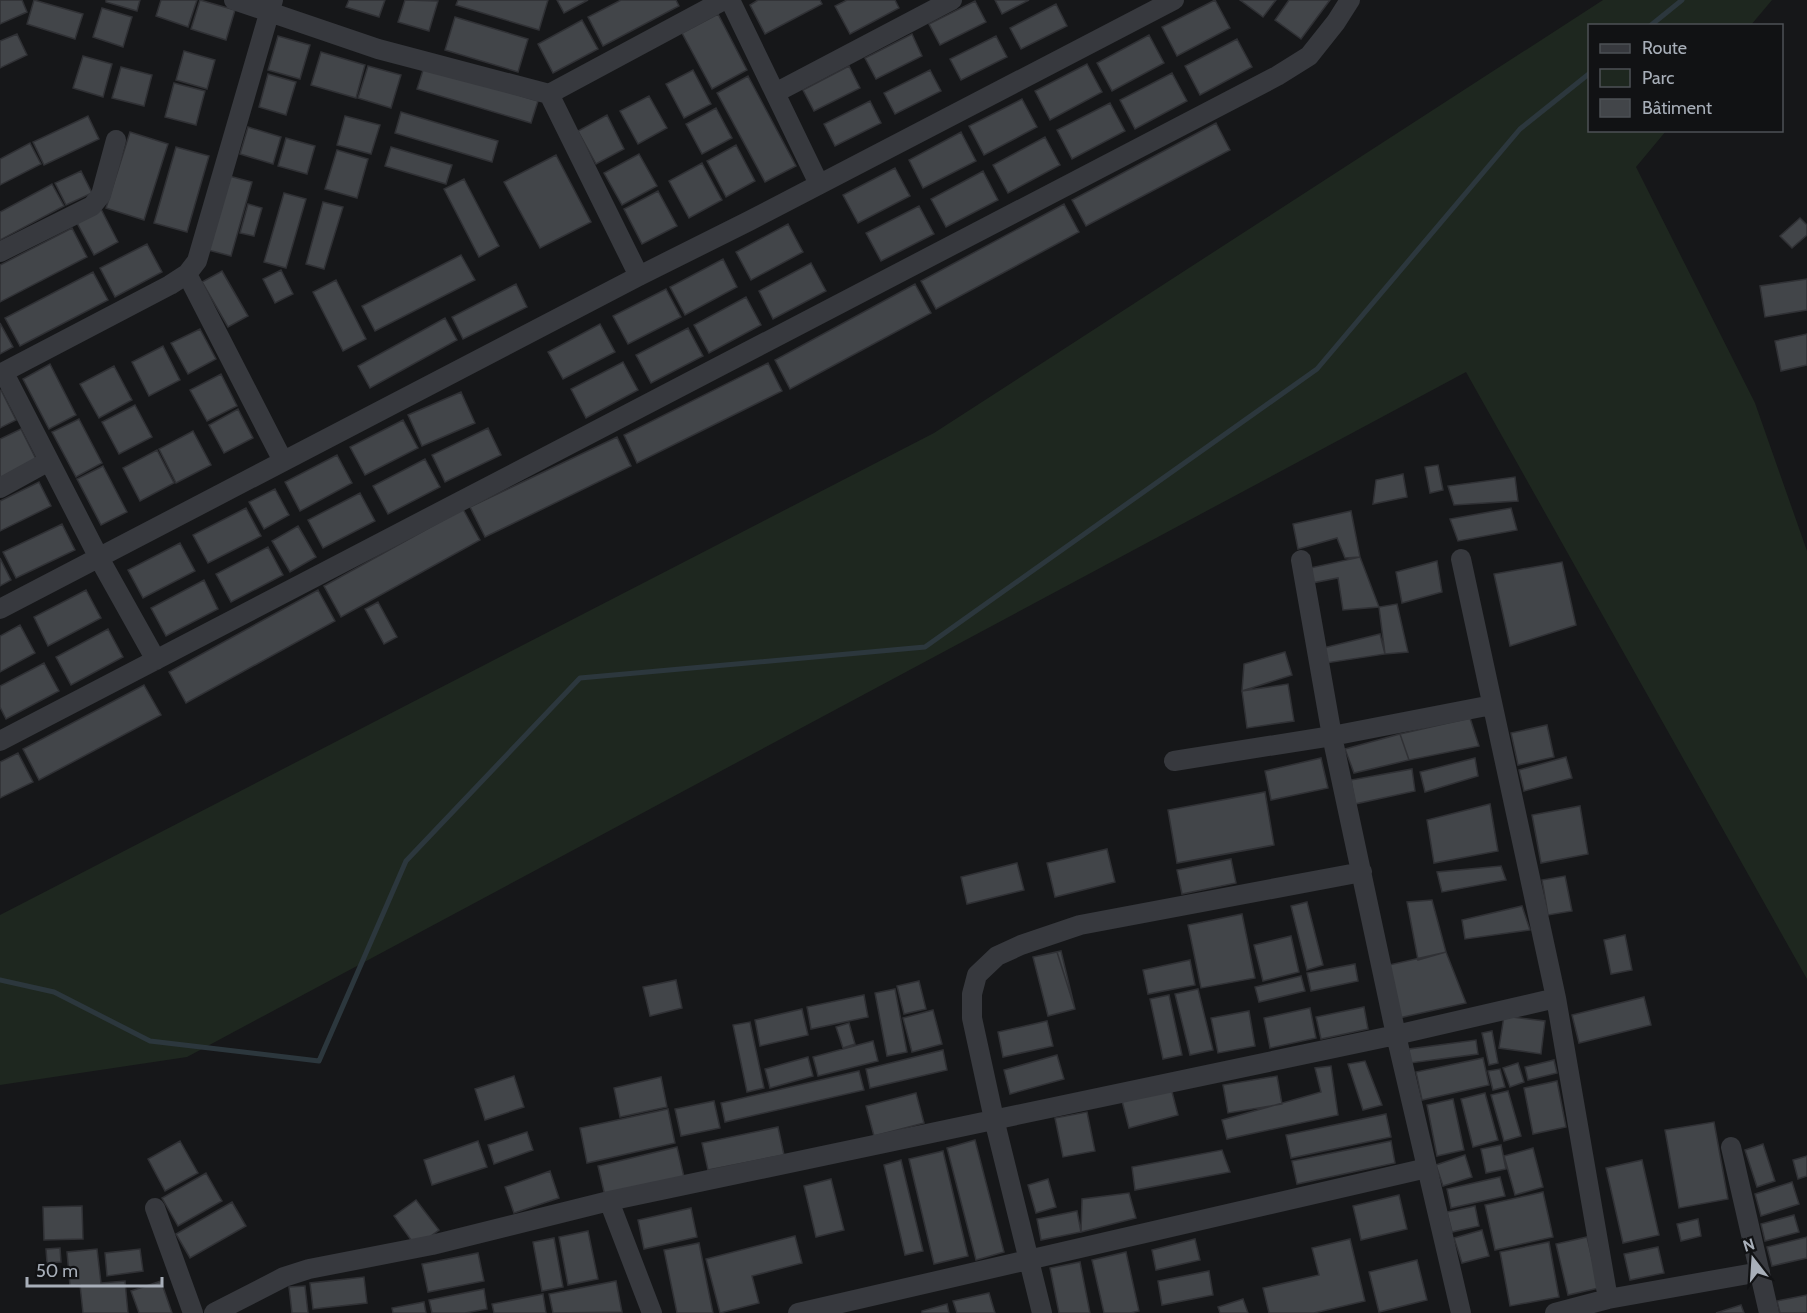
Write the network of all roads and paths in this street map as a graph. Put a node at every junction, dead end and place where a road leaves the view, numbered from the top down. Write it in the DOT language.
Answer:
graph roads {
  1 [pos="234,0"];
  2 [pos="724,0"];
  3 [pos="730,0"];
  4 [pos="952,0"];
  5 [pos="1174,0"];
  6 [pos="1350,0"];
  7 [pos="271,6"];
  8 [pos="775,93"];
  9 [pos="549,94"];
  10 [pos="116,140"];
  11 [pos="819,184"];
  12 [pos="0,252"];
  13 [pos="187,274"];
  14 [pos="639,276"];
  15 [pos="2,374"];
  16 [pos="49,461"];
  17 [pos="284,461"];
  18 [pos="0,488"];
  19 [pos="99,558"];
  20 [pos="1461,559"];
  21 [pos="1301,560"];
  22 [pos="0,609"];
  23 [pos="156,660"];
  24 [pos="1492,705"];
  25 [pos="1332,736"];
  26 [pos="0,741"];
  27 [pos="1174,760"];
  28 [pos="1362,872"];
  29 [pos="1556,998"];
  30 [pos="1396,1035"];
  31 [pos="994,1119"];
  32 [pos="1731,1147"];
  33 [pos="1427,1168"];
  34 [pos="609,1201"];
  35 [pos="155,1208"];
  36 [pos="1030,1259"];
  37 [pos="1760,1272"];
  38 [pos="1608,1299"];
  39 [pos="193,1313"];
  40 [pos="214,1313"];
  41 [pos="652,1313"];
  42 [pos="798,1313"];
  43 [pos="1042,1313"];
  44 [pos="1461,1313"];
  45 [pos="1555,1313"];
  46 [pos="1769,1313"];
  1 -- 7 [label="street"];
  2 -- 9 [label="street"];
  3 -- 8 [label="street"];
  4 -- 8 [label="street"];
  5 -- 11 [label="street"];
  6 -- 23 [label="street"];
  7 -- 9 [label="street"];
  7 -- 13 [label="street"];
  8 -- 11 [label="street"];
  9 -- 14 [label="street"];
  10 -- 12 [label="street"];
  11 -- 14 [label="street"];
  13 -- 15 [label="street"];
  13 -- 17 [label="street"];
  14 -- 17 [label="street"];
  15 -- 16 [label="street"];
  16 -- 18 [label="street"];
  16 -- 19 [label="street"];
  17 -- 19 [label="street"];
  19 -- 22 [label="street"];
  19 -- 23 [label="street"];
  20 -- 24 [label="street"];
  21 -- 25 [label="street"];
  23 -- 26 [label="street"];
  24 -- 25 [label="street"];
  24 -- 29 [label="street"];
  25 -- 27 [label="street"];
  25 -- 28 [label="street"];
  28 -- 30 [label="street"];
  28 -- 31 [label="street"];
  29 -- 30 [label="street"];
  29 -- 38 [label="street"];
  30 -- 31 [label="street"];
  30 -- 33 [label="street"];
  31 -- 34 [label="street"];
  31 -- 36 [label="street"];
  32 -- 37 [label="street"];
  33 -- 36 [label="street"];
  33 -- 44 [label="street"];
  34 -- 40 [label="street"];
  34 -- 41 [label="street"];
  35 -- 39 [label="street"];
  36 -- 42 [label="street"];
  36 -- 43 [label="street"];
  37 -- 38 [label="street"];
  37 -- 46 [label="street"];
  38 -- 45 [label="street"];
}
